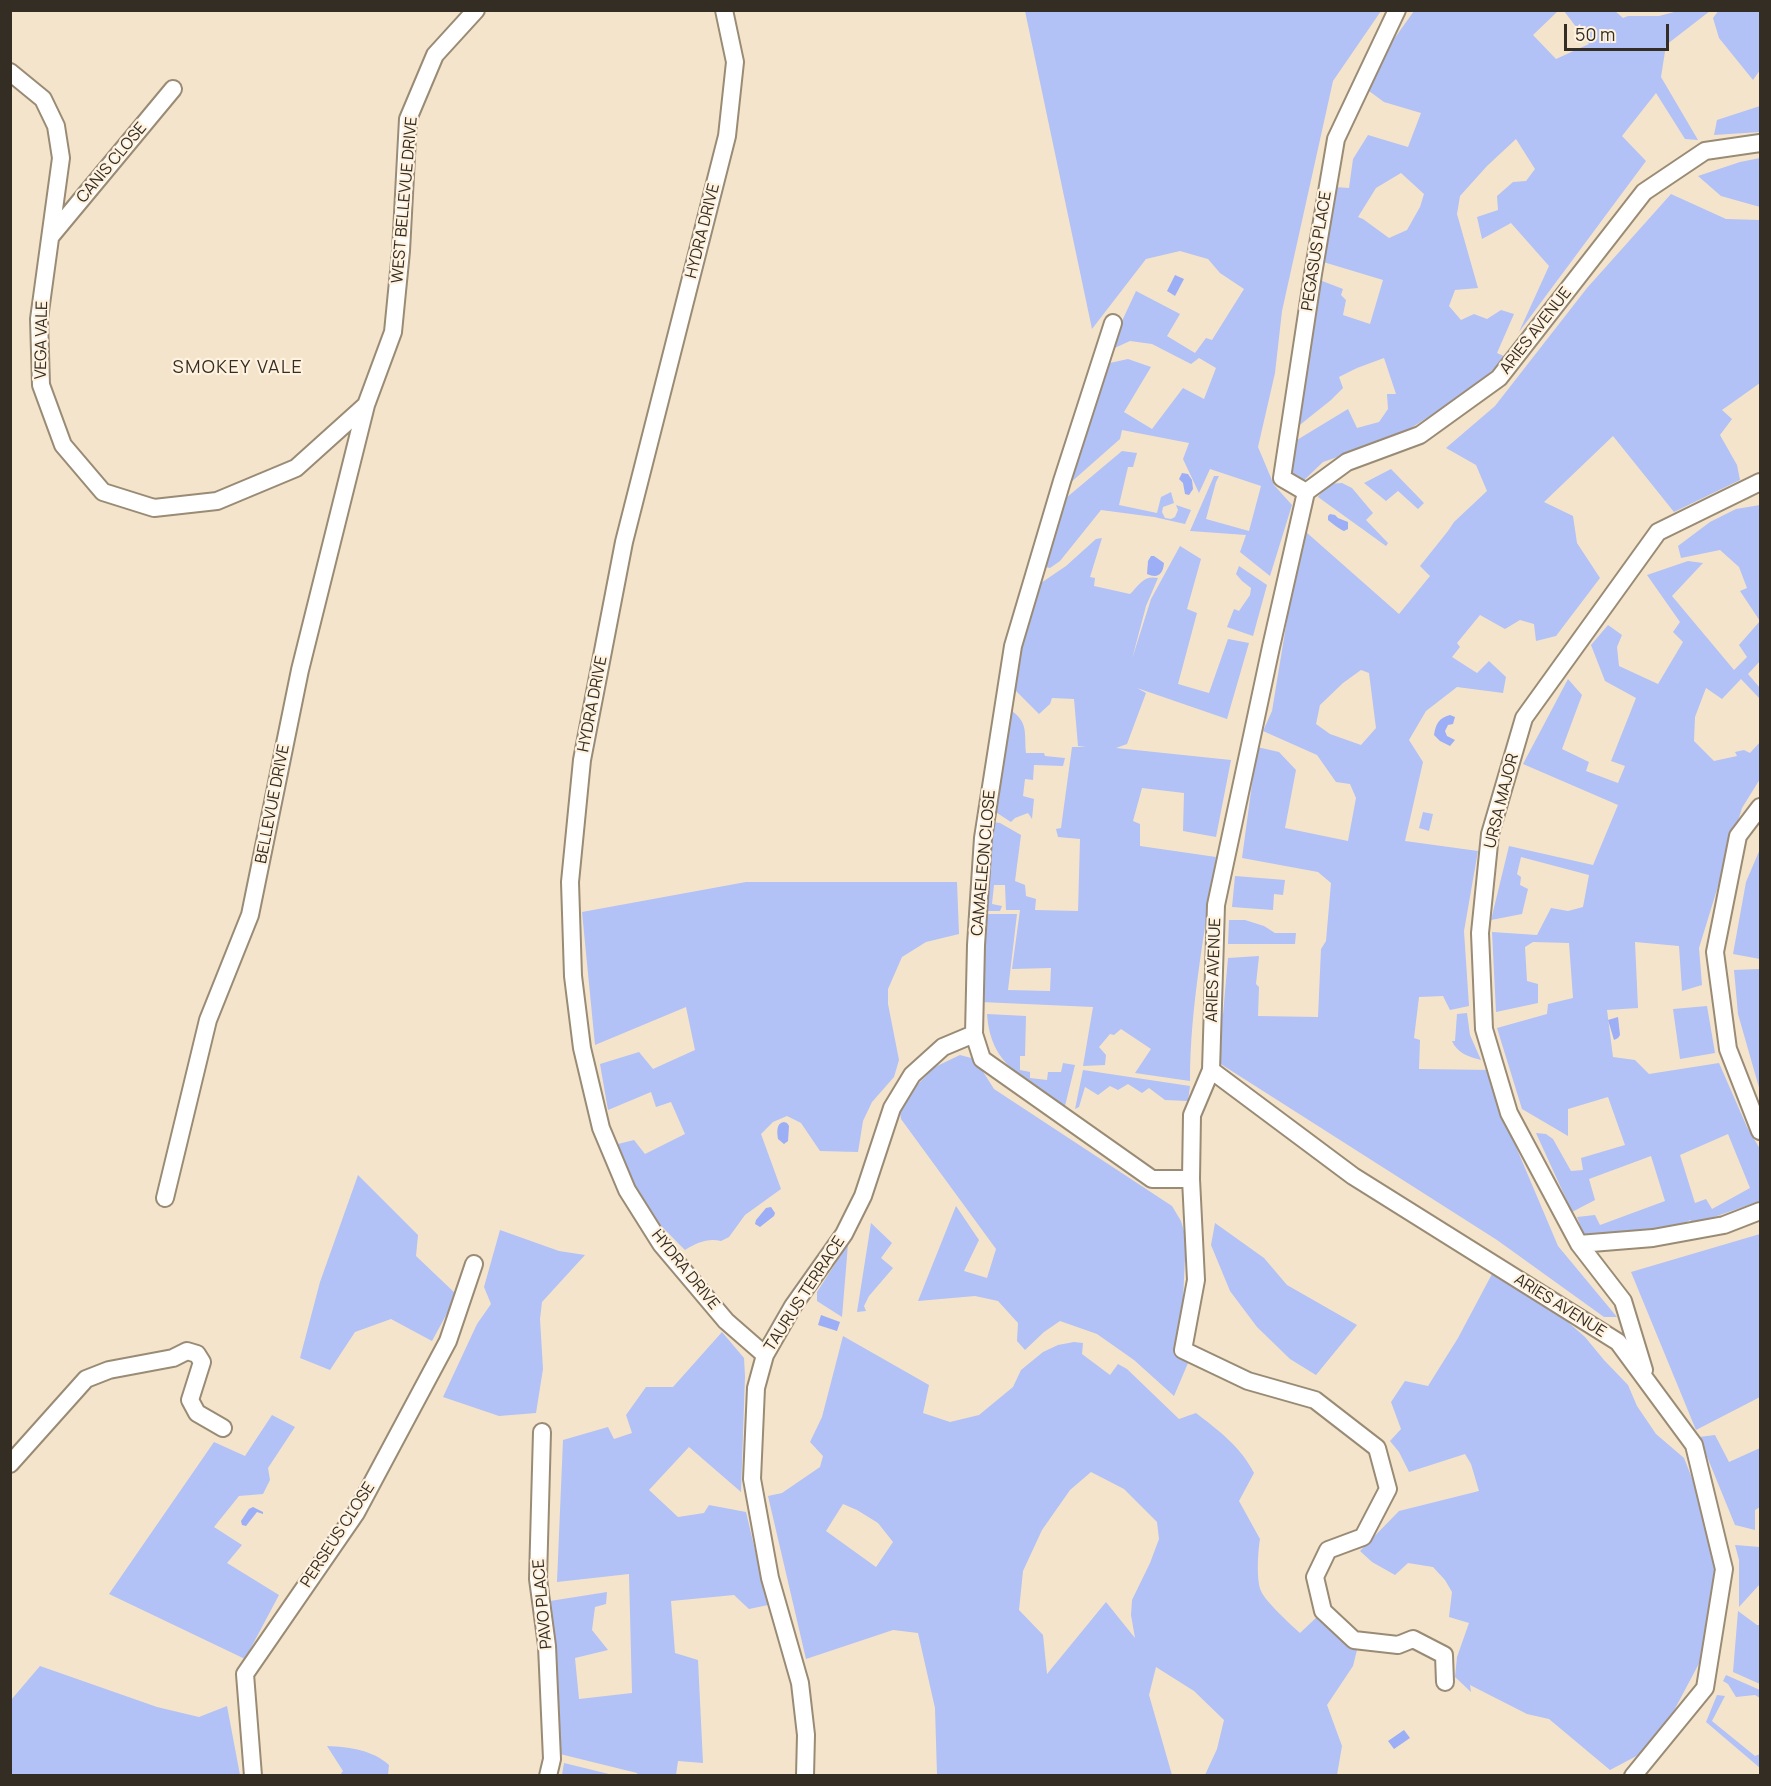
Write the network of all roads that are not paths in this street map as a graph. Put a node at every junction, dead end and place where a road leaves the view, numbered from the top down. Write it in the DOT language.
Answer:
graph roads {
  1 [pos="476,10"];
  2 [pos="724,10"];
  3 [pos="1397,10"];
  4 [pos="10,72"];
  5 [pos="173,89"];
  6 [pos="1761,143"];
  7 [pos="50,237"];
  8 [pos="1113,323"];
  9 [pos="366,405"];
  10 [pos="1761,482"];
  11 [pos="1306,492"];
  12 [pos="1761,807"];
  13 [pos="974,1034"];
  14 [pos="1211,1070"];
  15 [pos="1761,1131"];
  16 [pos="1191,1179"];
  17 [pos="165,1198"];
  18 [pos="1761,1211"];
  19 [pos="1579,1244"];
  20 [pos="474,1264"];
  21 [pos="765,1355"];
  22 [pos="1647,1382"];
  23 [pos="223,1428"];
  24 [pos="542,1432"];
  25 [pos="10,1464"];
  26 [pos="1445,1682"];
  27 [pos="253,1776"];
  28 [pos="548,1776"];
  29 [pos="805,1776"];
  30 [pos="1633,1776"];
  1 -- 9 [label="street, WEST BELLEVUE DRIVE"];
  2 -- 21 [label="street, HYDRA DRIVE"];
  3 -- 11 [label="street, PEGASUS PLACE"];
  4 -- 7 [label="street, VEGA VALE"];
  5 -- 7 [label="street, CANIS CLOSE"];
  6 -- 11 [label="street, ARIES AVENUE"];
  7 -- 9 [label="street, VEGA VALE"];
  8 -- 13 [label="street, CAMAELEON CLOSE"];
  9 -- 17 [label="street, BELLEVUE DRIVE"];
  10 -- 19 [label="street, URSA MAJOR"];
  11 -- 14 [label="street, ARIES AVENUE"];
  12 -- 15 [label="street"];
  13 -- 16 [label="street, CAMAELEON CLOSE"];
  13 -- 21 [label="street, TAURUS TERRACE"];
  14 -- 16 [label="street"];
  14 -- 22 [label="street, ARIES AVENUE"];
  16 -- 26 [label="street"];
  18 -- 19 [label="street"];
  19 -- 22 [label="street, URSA MAJOR"];
  20 -- 27 [label="street, PERSEUS CLOSE"];
  21 -- 29 [label="street, TAURUS TERRACE"];
  22 -- 30 [label="street, ARIES AVENUE"];
  23 -- 25 [label="street"];
  24 -- 28 [label="street, PAVO PLACE"];
}
